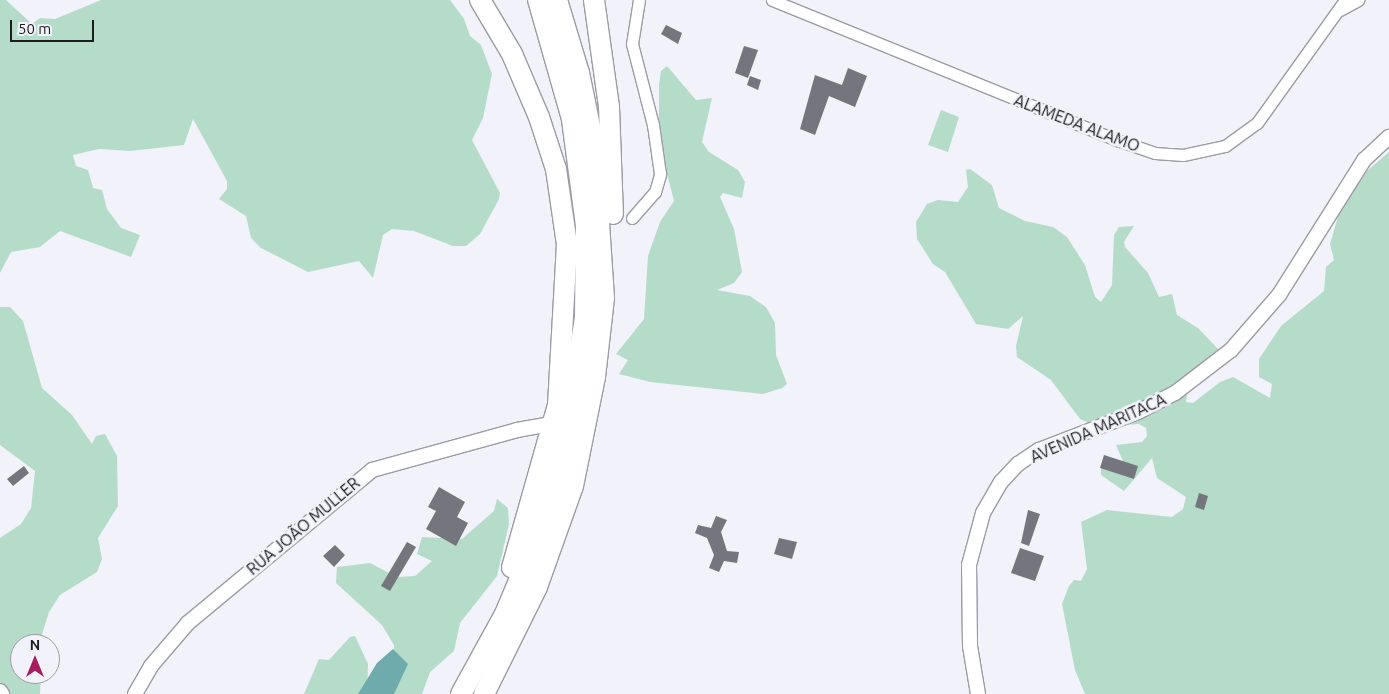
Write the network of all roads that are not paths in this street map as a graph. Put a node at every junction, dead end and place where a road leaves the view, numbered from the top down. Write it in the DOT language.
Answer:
graph roads {
  1 [pos="480,0"];
  2 [pos="538,0"];
  3 [pos="557,0"];
  4 [pos="594,0"];
  5 [pos="639,0"];
  6 [pos="772,0"];
  7 [pos="1345,0"];
  8 [pos="1358,0"];
  9 [pos="1336,13"];
  10 [pos="1389,137"];
  11 [pos="632,218"];
  12 [pos="604,298"];
  13 [pos="558,405"];
  14 [pos="554,428"];
  15 [pos="518,430"];
  16 [pos="482,658"];
  17 [pos="135,694"];
  18 [pos="461,694"];
  19 [pos="484,694"];
  20 [pos="978,694"];
  1 -- 13 [label="highway"];
  2 -- 16 [label="highway"];
  3 -- 12 [label="highway"];
  4 -- 12 [label="highway"];
  5 -- 11 [label="street"];
  6 -- 9 [label="street, ALAMEDA ALAMO"];
  7 -- 9 [label="street, ALAMEDA ALAMO"];
  8 -- 9 [label="street"];
  10 -- 20 [label="street, AVENIDA MARITACA"];
  12 -- 19 [label="highway"];
  13 -- 14 [label="highway"];
  13 -- 15 [label="street"];
  14 -- 15 [label="street"];
  14 -- 16 [label="highway"];
  15 -- 17 [label="street, RUA JOÃO MULLER"];
  16 -- 18 [label="highway"];
}
